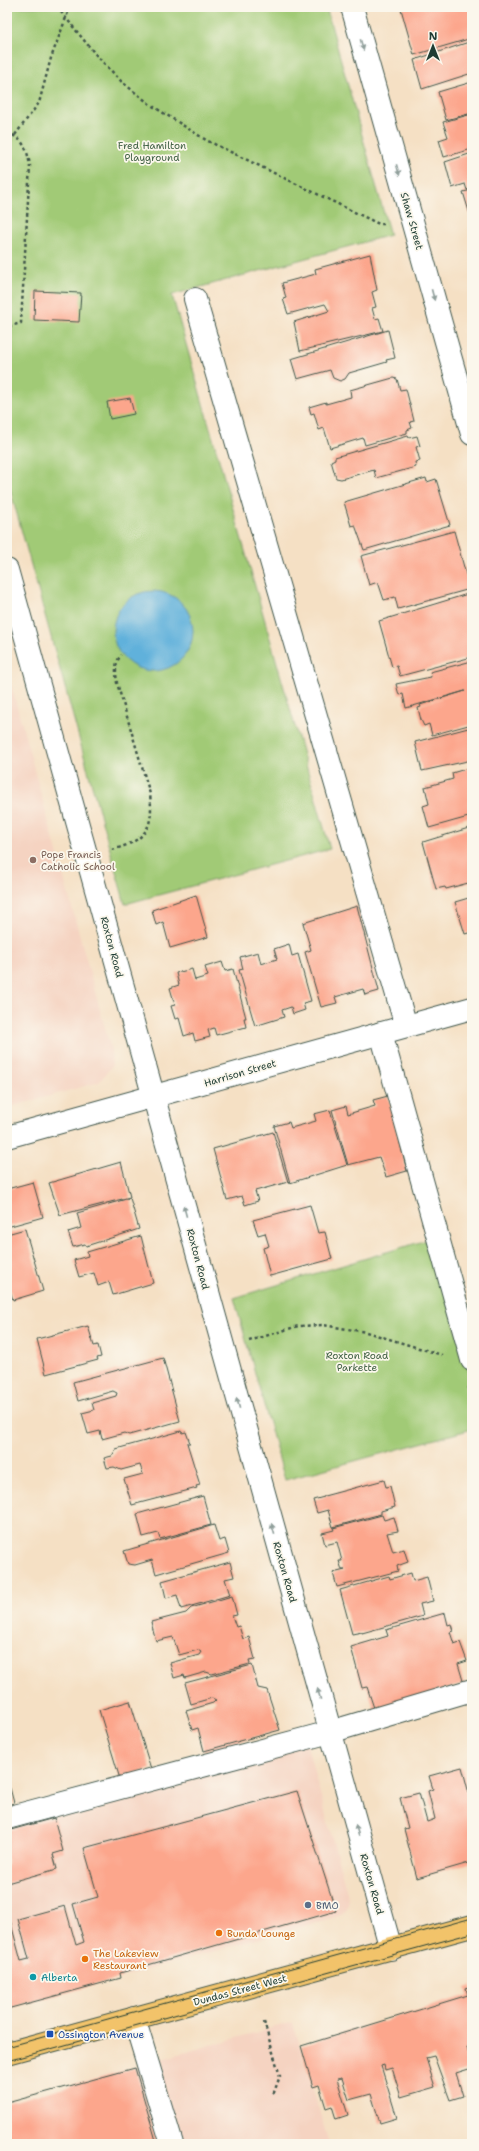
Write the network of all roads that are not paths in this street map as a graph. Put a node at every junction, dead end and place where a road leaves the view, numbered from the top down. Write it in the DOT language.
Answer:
graph roads {
  1 [pos="352,7"];
  2 [pos="195,299"];
  3 [pos="472,434"];
  4 [pos="7,570"];
  5 [pos="472,1008"];
  6 [pos="406,1026"];
  7 [pos="381,1033"];
  8 [pos="153,1097"];
  9 [pos="7,1137"];
  10 [pos="472,1360"];
  11 [pos="472,1690"];
  12 [pos="330,1732"];
  13 [pos="7,1818"];
  14 [pos="472,1926"];
  15 [pos="391,1949"];
  16 [pos="134,2018"];
  17 [pos="7,2053"];
  18 [pos="172,2144"];
  1 -- 3 [label="street, Shaw Street, one-way"];
  2 -- 6 [label="street"];
  4 -- 8 [label="street, Roxton Road"];
  5 -- 6 [label="street, Harrison Street"];
  6 -- 7 [label="street, Harrison Street"];
  7 -- 8 [label="street, Harrison Street"];
  7 -- 10 [label="street"];
  8 -- 9 [label="street, Harrison Street"];
  12 -- 8 [label="street, Roxton Road, one-way"];
  11 -- 12 [label="street"];
  12 -- 13 [label="street"];
  15 -- 12 [label="street, Roxton Road, one-way"];
  14 -- 15 [label="main road, Dundas Street West"];
  15 -- 16 [label="main road, Dundas Street West"];
  16 -- 17 [label="main road, Dundas Street West"];
  16 -- 18 [label="street"];
}
